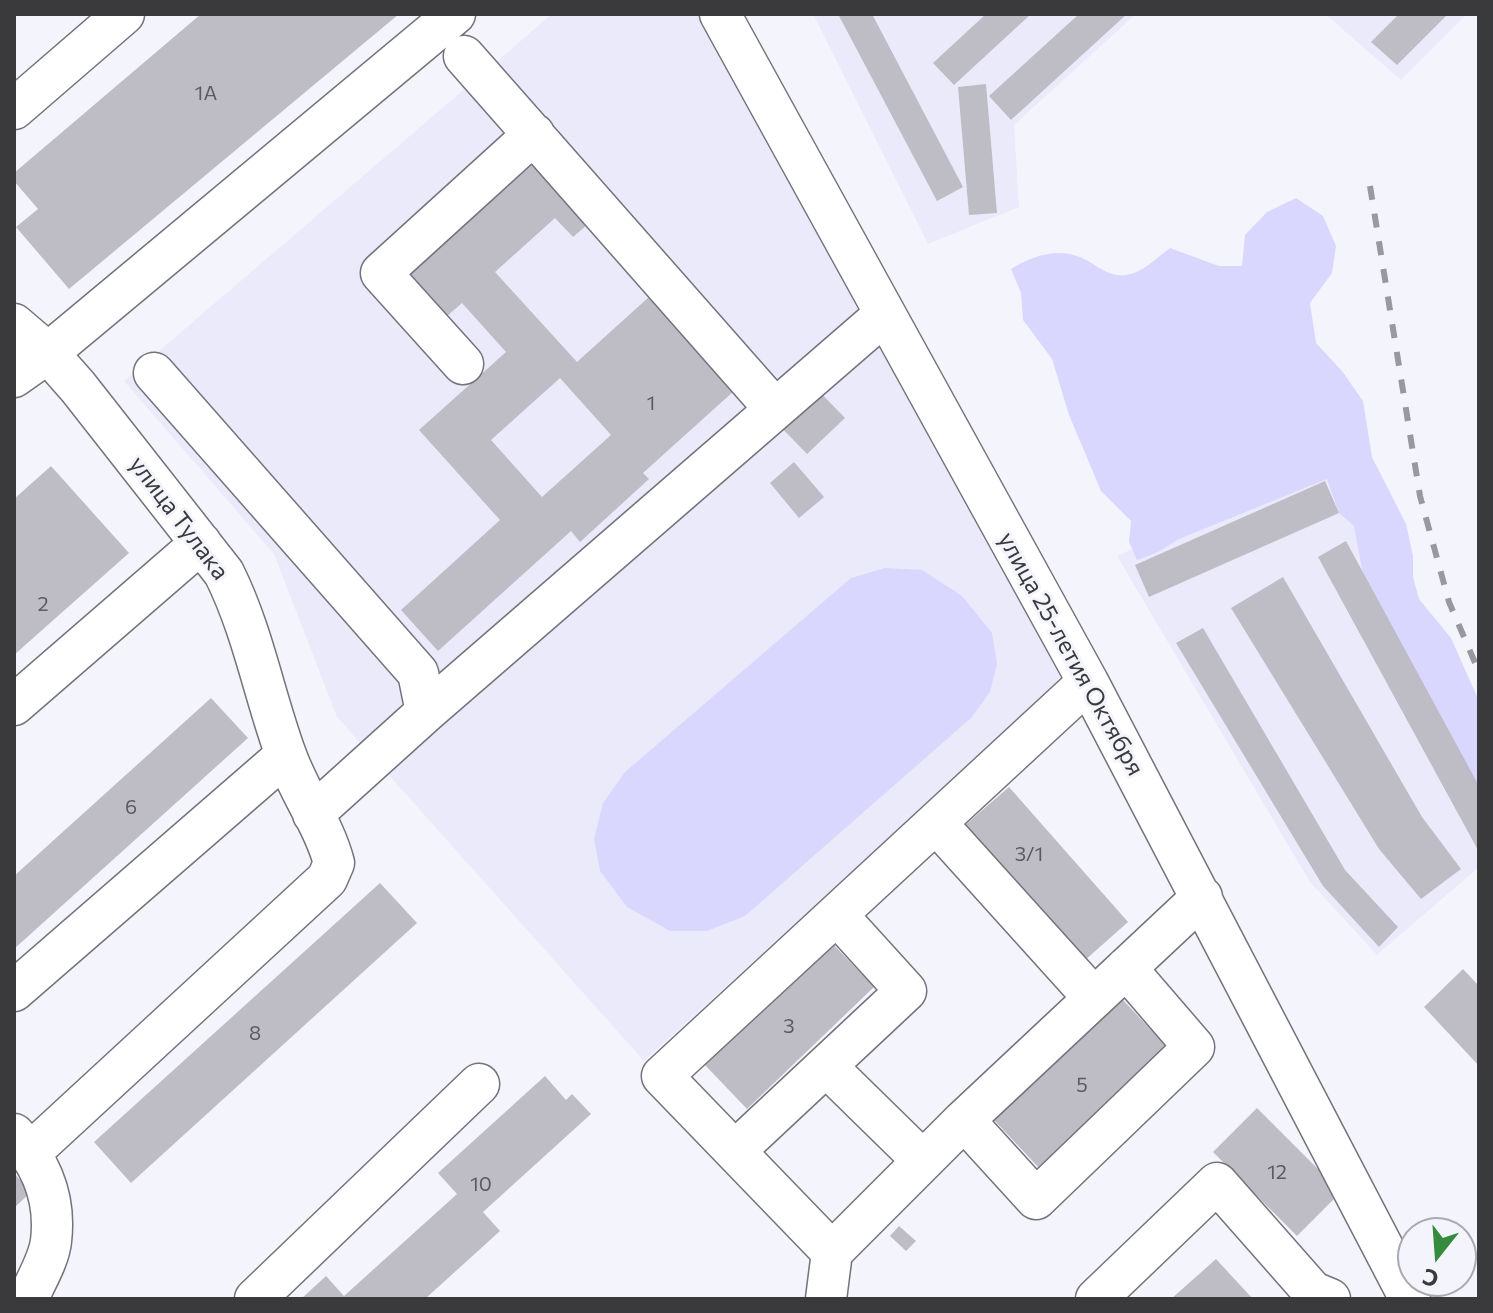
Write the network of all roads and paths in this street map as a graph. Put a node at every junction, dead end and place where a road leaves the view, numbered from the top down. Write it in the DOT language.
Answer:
graph roads {
  1 [pos="124,14"];
  2 [pos="455,14"];
  3 [pos="720,14"];
  4 [pos="464,56"];
  5 [pos="14,109"];
  6 [pos="534,134"];
  7 [pos="884,315"];
  8 [pos="14,324"];
  9 [pos="48,353"];
  10 [pos="463,364"];
  11 [pos="154,373"];
  12 [pos="14,377"];
  13 [pos="774,408"];
  14 [pos="201,543"];
  15 [pos="1088,682"];
  16 [pos="14,705"];
  17 [pos="426,712"];
  18 [pos="286,755"];
  19 [pos="313,814"];
  20 [pos="936,823"];
  21 [pos="1202,897"];
  22 [pos="837,915"];
  23 [pos="1126,968"];
  24 [pos="14,991"];
  25 [pos="1093,997"];
  26 [pos="826,1066"];
  27 [pos="479,1084"];
  28 [pos="964,1120"];
  29 [pos="22,1143"];
  30 [pos="735,1151"];
  31 [pos="923,1161"];
  32 [pos="832,1252"];
  33 [pos="828,1298"];
  34 [pos="28,1299"];
  35 [pos="255,1299"];
  36 [pos="1096,1299"];
  37 [pos="1330,1299"];
  38 [pos="1410,1299"];
  1 -- 5 [label="street"];
  2 -- 9 [label="street"];
  3 -- 7 [label="street, улица 25-летия Октября"];
  4 -- 6 [label="street"];
  6 -- 10 [label="street"];
  6 -- 13 [label="street"];
  7 -- 13 [label="street"];
  7 -- 15 [label="street, улица 25-летия Октября"];
  8 -- 9 [label="street, улица Тулака"];
  9 -- 12 [label="street"];
  9 -- 14 [label="street, улица Тулака"];
  11 -- 17 [label="street"];
  13 -- 17 [label="street"];
  14 -- 16 [label="street"];
  14 -- 18 [label="street, улица Тулака"];
  15 -- 20 [label="street"];
  15 -- 21 [label="street, улица 25-летия Октября"];
  17 -- 19 [label="street"];
  18 -- 19 [label="street, улица Тулака"];
  18 -- 24 [label="street"];
  19 -- 29 [label="street, улица Тулака"];
  20 -- 22 [label="street"];
  20 -- 25 [label="street"];
  21 -- 23 [label="street"];
  21 -- 38 [label="street, улица 25-летия Октября"];
  22 -- 26 [label="street"];
  22 -- 30 [label="street"];
  23 -- 25 [label="street"];
  23 -- 28 [label="street"];
  25 -- 28 [label="street"];
  26 -- 30 [label="street"];
  26 -- 31 [label="street"];
  27 -- 35 [label="street"];
  28 -- 31 [label="street"];
  29 -- 34 [label="street"];
  30 -- 32 [label="street"];
  31 -- 32 [label="street"];
  32 -- 33 [label="street"];
  36 -- 37 [label="street"];
}
